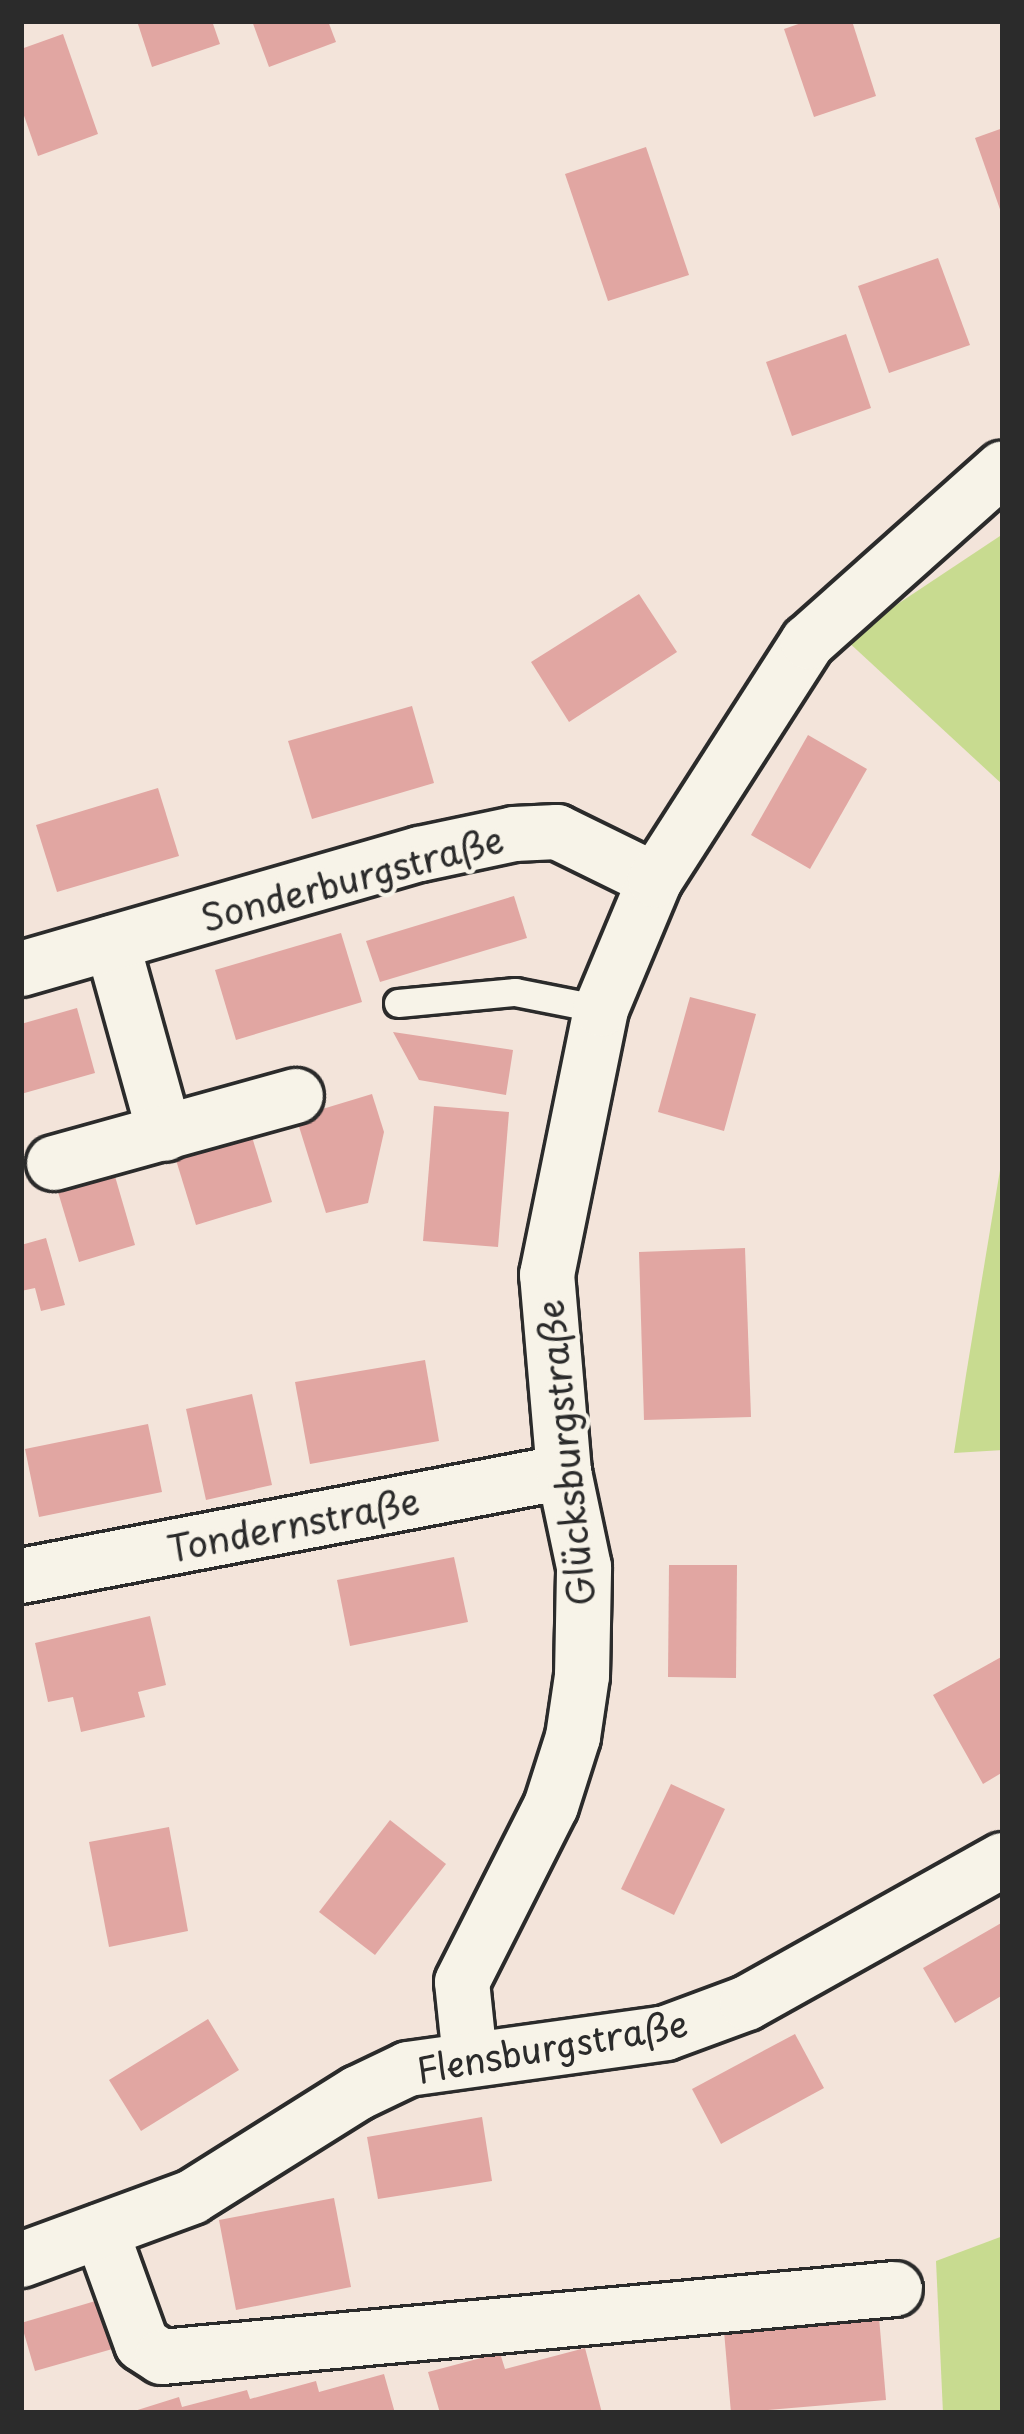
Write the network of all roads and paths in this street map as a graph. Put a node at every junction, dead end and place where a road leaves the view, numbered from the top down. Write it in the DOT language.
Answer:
graph roads {
  1 [pos="1003,468"];
  2 [pos="655,880"];
  3 [pos="112,943"];
  4 [pos="21,969"];
  5 [pos="398,1003"];
  6 [pos="601,1009"];
  7 [pos="296,1096"];
  8 [pos="165,1134"];
  9 [pos="54,1163"];
  10 [pos="564,1472"];
  11 [pos="21,1576"];
  12 [pos="1003,1860"];
  13 [pos="470,2058"];
  14 [pos="101,2231"];
  15 [pos="21,2260"];
  16 [pos="896,2289"];
  1 -- 2 [label="street, Glücksburgstraße"];
  2 -- 3 [label="street, Sonderburgstraße"];
  2 -- 6 [label="street, Glücksburgstraße"];
  3 -- 4 [label="street, Sonderburgstraße"];
  3 -- 8 [label="street"];
  5 -- 6 [label="lane"];
  6 -- 10 [label="street, Glücksburgstraße"];
  7 -- 8 [label="street"];
  8 -- 9 [label="street"];
  10 -- 11 [label="street, Tondernstraße"];
  10 -- 13 [label="street, Glücksburgstraße"];
  12 -- 13 [label="street, Flensburgstraße"];
  13 -- 14 [label="street, Flensburgstraße"];
  14 -- 15 [label="street, Flensburgstraße"];
  14 -- 16 [label="street"];
}
